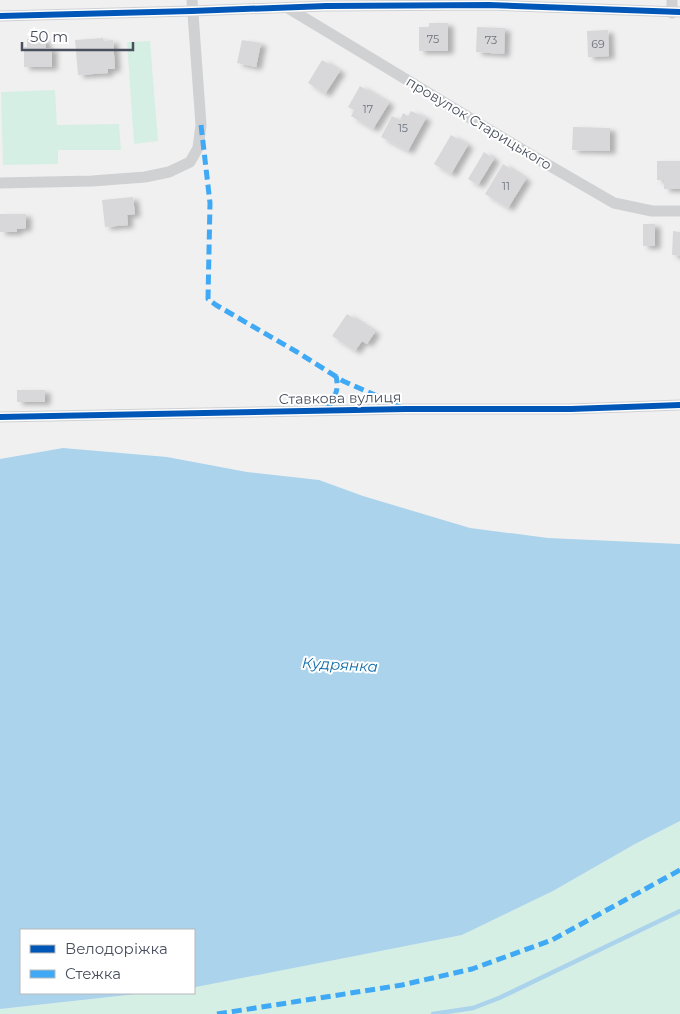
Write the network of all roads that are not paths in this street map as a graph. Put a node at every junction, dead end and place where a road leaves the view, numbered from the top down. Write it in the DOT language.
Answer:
graph roads {
  1 [pos="672,0"];
  2 [pos="192,6"];
  3 [pos="326,6"];
  4 [pos="288,8"];
  5 [pos="676,13"];
  6 [pos="0,16"];
  7 [pos="323,29"];
  8 [pos="0,183"];
  9 [pos="680,211"];
  10 [pos="680,405"];
  11 [pos="0,418"];
  1 -- 5 [label="street"];
  2 -- 4 [label="street"];
  2 -- 6 [label="street"];
  2 -- 8 [label="street"];
  3 -- 4 [label="street"];
  3 -- 5 [label="street"];
  3 -- 7 [label="street"];
  4 -- 7 [label="street, провулок Старицького"];
  7 -- 9 [label="street, провулок Старицького"];
  10 -- 11 [label="street, Ставкова вулиця"];
}
